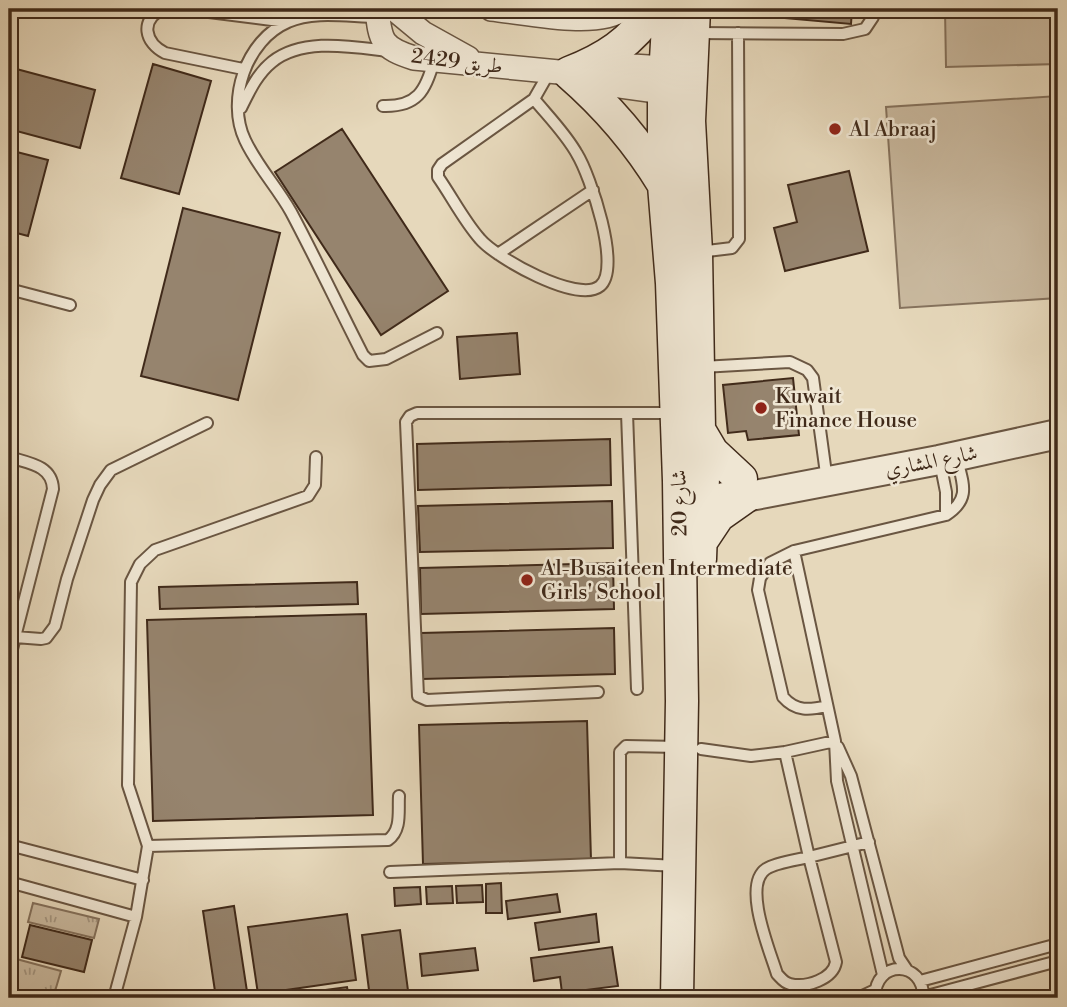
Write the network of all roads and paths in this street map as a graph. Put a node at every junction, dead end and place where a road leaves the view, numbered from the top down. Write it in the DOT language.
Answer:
graph roads {
  1 [pos="163,9"];
  2 [pos="185,9"];
  3 [pos="491,9"];
  4 [pos="623,9"];
  5 [pos="874,9"];
  6 [pos="536,11"];
  7 [pos="383,12"];
  8 [pos="676,16"];
  9 [pos="288,22"];
  10 [pos="738,33"];
  11 [pos="392,51"];
  12 [pos="434,60"];
  13 [pos="480,64"];
  14 [pos="243,69"];
  15 [pos="560,72"];
  16 [pos="678,81"];
  17 [pos="534,99"];
  18 [pos="383,106"];
  19 [pos="239,111"];
  20 [pos="664,185"];
  21 [pos="593,190"];
  22 [pos="696,252"];
  23 [pos="498,254"];
  24 [pos="9,289"];
  25 [pos="70,305"];
  26 [pos="437,333"];
  27 [pos="698,367"];
  28 [pos="627,413"];
  29 [pos="687,421"];
  30 [pos="206,423"];
  31 [pos="1058,434"];
  32 [pos="9,457"];
  33 [pos="316,457"];
  34 [pos="948,458"];
  35 [pos="815,483"];
  36 [pos="743,488"];
  37 [pos="690,489"];
  38 [pos="946,514"];
  39 [pos="700,542"];
  40 [pos="794,551"];
  41 [pos="15,637"];
  42 [pos="9,661"];
  43 [pos="637,689"];
  44 [pos="598,692"];
  45 [pos="827,706"];
  46 [pos="835,741"];
  47 [pos="691,748"];
  48 [pos="785,752"];
  49 [pos="398,796"];
  50 [pos="869,842"];
  51 [pos="9,845"];
  52 [pos="148,846"];
  53 [pos="851,847"];
  54 [pos="809,857"];
  55 [pos="620,863"];
  56 [pos="680,866"];
  57 [pos="390,872"];
  58 [pos="143,880"];
  59 [pos="9,882"];
  60 [pos="136,917"];
  61 [pos="1058,944"];
  62 [pos="1058,961"];
  63 [pos="907,970"];
  64 [pos="883,975"];
  65 [pos="920,981"];
  66 [pos="875,994"];
  67 [pos="114,998"];
  68 [pos="677,998"];
  69 [pos="698,998"];
  70 [pos="858,998"];
  71 [pos="923,998"];
  1 -- 14 [label="lane"];
  2 -- 9 [label="lane"];
  3 -- 6 [label="street"];
  4 -- 6 [label="street"];
  5 -- 10 [label="lane"];
  7 -- 9 [label="lane"];
  7 -- 11 [label="street, طريق 2429"];
  7 -- 13 [label="street"];
  8 -- 10 [label="lane"];
  8 -- 15 [label="main road"];
  8 -- 16 [label="main road, شارع 20"];
  9 -- 14 [label="lane"];
  10 -- 22 [label="lane"];
  11 -- 12 [label="street, طريق 2429"];
  11 -- 19 [label="lane"];
  12 -- 13 [label="street, طريق 2429"];
  12 -- 18 [label="lane"];
  13 -- 15 [label="street, طريق 2429"];
  14 -- 19 [label="lane"];
  15 -- 16 [label="street, طريق 2429"];
  15 -- 17 [label="lane"];
  15 -- 20 [label="main road"];
  16 -- 20 [label="main road, شارع 20"];
  16 -- 22 [label="main road, شارع 20"];
  17 -- 21 [label="lane"];
  17 -- 23 [label="lane"];
  19 -- 26 [label="lane"];
  20 -- 29 [label="main road, شارع 20"];
  21 -- 23 [label="lane"];
  21 -- 23 [label="lane"];
  22 -- 27 [label="main road, شارع 20"];
  24 -- 25 [label="lane"];
  27 -- 29 [label="main road, شارع 20"];
  27 -- 35 [label="lane"];
  28 -- 29 [label="lane"];
  28 -- 43 [label="lane"];
  28 -- 44 [label="lane"];
  29 -- 36 [label="main road"];
  29 -- 37 [label="main road, شارع 20"];
  30 -- 41 [label="lane"];
  31 -- 34 [label="street, شارع المشاري"];
  32 -- 41 [label="lane"];
  33 -- 52 [label="lane"];
  34 -- 35 [label="street, شارع المشاري"];
  34 -- 38 [label="lane"];
  34 -- 38 [label="lane"];
  35 -- 36 [label="street, شارع المشاري"];
  36 -- 37 [label="street, شارع المشاري"];
  36 -- 39 [label="main road"];
  37 -- 39 [label="main road, شارع 20"];
  37 -- 47 [label="main road, شارع 20"];
  38 -- 40 [label="lane"];
  39 -- 47 [label="main road, شارع 20"];
  40 -- 45 [label="lane"];
  40 -- 45 [label="lane"];
  41 -- 42 [label="lane"];
  45 -- 46 [label="lane"];
  46 -- 48 [label="lane"];
  46 -- 50 [label="lane"];
  46 -- 53 [label="lane"];
  47 -- 48 [label="lane"];
  47 -- 55 [label="lane"];
  47 -- 56 [label="main road, شارع 20"];
  47 -- 69 [label="main road, شارع 20"];
  48 -- 54 [label="lane"];
  49 -- 52 [label="lane"];
  50 -- 53 [label="lane"];
  50 -- 63 [label="lane"];
  51 -- 58 [label="lane"];
  52 -- 58 [label="lane"];
  53 -- 54 [label="lane"];
  53 -- 64 [label="lane"];
  54 -- 54 [label="lane"];
  55 -- 56 [label="lane"];
  55 -- 57 [label="lane"];
  56 -- 68 [label="main road, شارع 20"];
  58 -- 60 [label="lane"];
  59 -- 60 [label="lane"];
  60 -- 67 [label="lane"];
  61 -- 65 [label="lane"];
  62 -- 71 [label="lane"];
  63 -- 64 [label="lane"];
  63 -- 65 [label="lane"];
  64 -- 66 [label="lane"];
  65 -- 71 [label="lane"];
  66 -- 70 [label="lane"];
}
